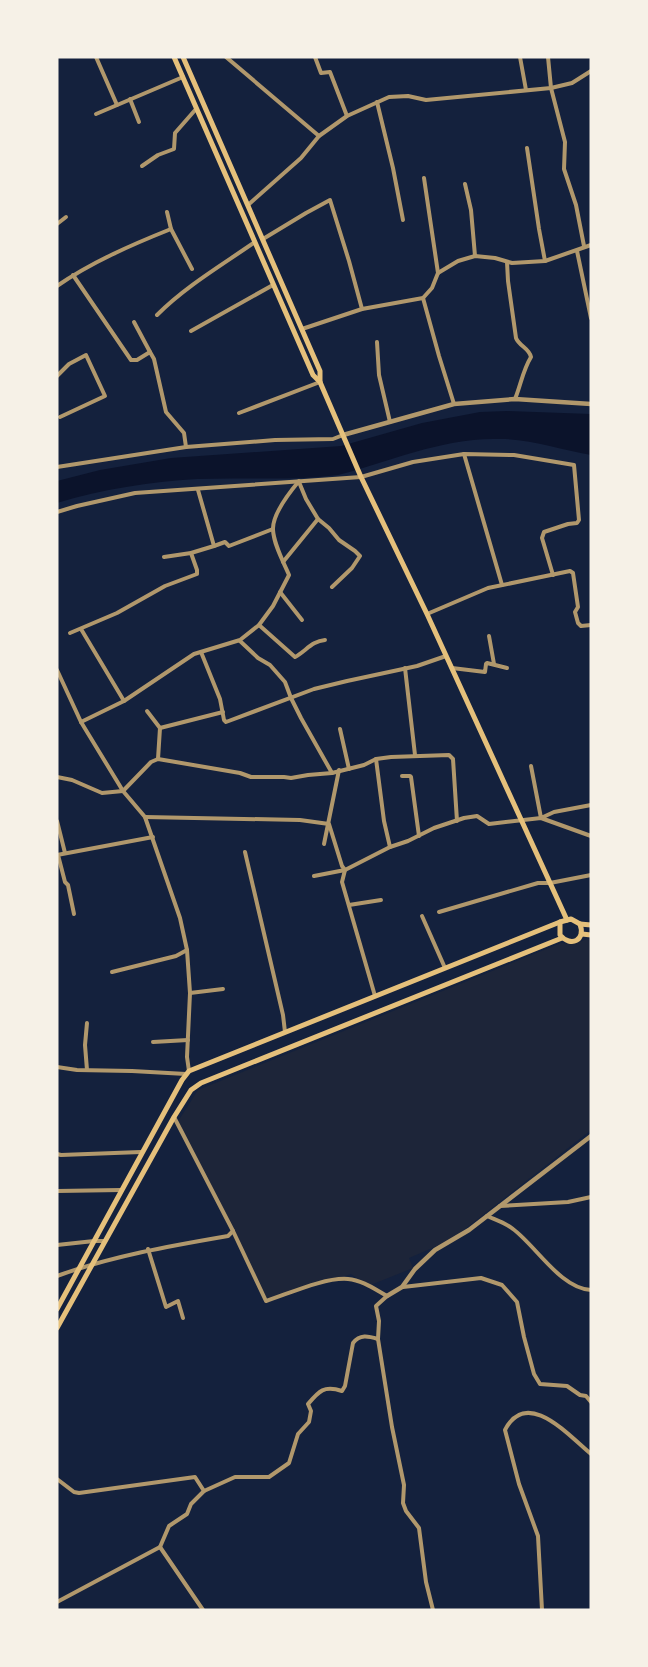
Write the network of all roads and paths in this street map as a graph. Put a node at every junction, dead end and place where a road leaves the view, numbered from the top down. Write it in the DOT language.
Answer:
graph roads {
  1 [pos="96,57"];
  2 [pos="174,57"];
  3 [pos="183,57"];
  4 [pos="226,57"];
  5 [pos="315,57"];
  6 [pos="520,57"];
  7 [pos="548,57"];
  8 [pos="591,71"];
  9 [pos="183,76"];
  10 [pos="552,88"];
  11 [pos="526,90"];
  12 [pos="130,99"];
  13 [pos="377,102"];
  14 [pos="117,105"];
  15 [pos="196,108"];
  16 [pos="96,114"];
  17 [pos="347,116"];
  18 [pos="139,122"];
  19 [pos="319,136"];
  20 [pos="527,147"];
  21 [pos="142,166"];
  22 [pos="424,178"];
  23 [pos="465,184"];
  24 [pos="248,206"];
  25 [pos="166,212"];
  26 [pos="66,217"];
  27 [pos="403,220"];
  28 [pos="57,224"];
  29 [pos="171,229"];
  30 [pos="263,239"];
  31 [pos="255,242"];
  32 [pos="591,245"];
  33 [pos="584,246"];
  34 [pos="577,251"];
  35 [pos="475,256"];
  36 [pos="545,261"];
  37 [pos="507,262"];
  38 [pos="192,269"];
  39 [pos="438,273"];
  40 [pos="73,275"];
  41 [pos="273,285"];
  42 [pos="57,286"];
  43 [pos="423,298"];
  44 [pos="362,309"];
  45 [pos="158,315"];
  46 [pos="591,318"];
  47 [pos="134,322"];
  48 [pos="302,329"];
  49 [pos="191,331"];
  50 [pos="377,342"];
  51 [pos="150,352"];
  52 [pos="57,375"];
  53 [pos="320,381"];
  54 [pos="515,399"];
  55 [pos="454,404"];
  56 [pos="591,404"];
  57 [pos="239,413"];
  58 [pos="60,417"];
  59 [pos="390,422"];
  60 [pos="343,435"];
  61 [pos="186,447"];
  62 [pos="464,453"];
  63 [pos="57,468"];
  64 [pos="360,475"];
  65 [pos="299,481"];
  66 [pos="198,489"];
  67 [pos="57,512"];
  68 [pos="318,519"];
  69 [pos="273,529"];
  70 [pos="214,546"];
  71 [pos="191,553"];
  72 [pos="164,557"];
  73 [pos="283,562"];
  74 [pos="553,575"];
  75 [pos="502,585"];
  76 [pos="332,586"];
  77 [pos="280,592"];
  78 [pos="427,614"];
  79 [pos="302,620"];
  80 [pos="259,625"];
  81 [pos="591,625"];
  82 [pos="81,629"];
  83 [pos="70,633"];
  84 [pos="489,636"];
  85 [pos="240,640"];
  86 [pos="325,640"];
  87 [pos="201,652"];
  88 [pos="446,656"];
  89 [pos="494,664"];
  90 [pos="405,668"];
  91 [pos="452,668"];
  92 [pos="507,668"];
  93 [pos="58,673"];
  94 [pos="291,698"];
  95 [pos="124,701"];
  96 [pos="147,711"];
  97 [pos="223,712"];
  98 [pos="81,722"];
  99 [pos="160,728"];
  100 [pos="340,729"];
  101 [pos="415,755"];
  102 [pos="158,759"];
  103 [pos="376,759"];
  104 [pos="531,766"];
  105 [pos="349,769"];
  106 [pos="339,770"];
  107 [pos="332,773"];
  108 [pos="402,776"];
  109 [pos="57,777"];
  110 [pos="123,791"];
  111 [pos="591,805"];
  112 [pos="145,817"];
  113 [pos="541,818"];
  114 [pos="457,820"];
  115 [pos="521,820"];
  116 [pos="57,821"];
  117 [pos="329,824"];
  118 [pos="419,836"];
  119 [pos="591,836"];
  120 [pos="153,837"];
  121 [pos="324,844"];
  122 [pos="390,847"];
  123 [pos="245,852"];
  124 [pos="65,854"];
  125 [pos="58,855"];
  126 [pos="345,870"];
  127 [pos="591,874"];
  128 [pos="314,876"];
  129 [pos="550,883"];
  130 [pos="381,900"];
  131 [pos="349,905"];
  132 [pos="439,912"];
  133 [pos="74,914"];
  134 [pos="422,916"];
  135 [pos="567,920"];
  136 [pos="560,922"];
  137 [pos="580,924"];
  138 [pos="591,925"];
  139 [pos="582,934"];
  140 [pos="591,935"];
  141 [pos="562,938"];
  142 [pos="187,950"];
  143 [pos="445,968"];
  144 [pos="111,972"];
  145 [pos="223,989"];
  146 [pos="190,993"];
  147 [pos="375,996"];
  148 [pos="87,1023"];
  149 [pos="285,1032"];
  150 [pos="188,1040"];
  151 [pos="153,1042"];
  152 [pos="57,1067"];
  153 [pos="87,1070"];
  154 [pos="187,1073"];
  155 [pos="174,1117"];
  156 [pos="591,1136"];
  157 [pos="141,1152"];
  158 [pos="57,1154"];
  159 [pos="121,1190"];
  160 [pos="57,1191"];
  161 [pos="591,1197"];
  162 [pos="499,1206"];
  163 [pos="487,1216"];
  164 [pos="233,1231"];
  165 [pos="94,1241"];
  166 [pos="105,1241"];
  167 [pos="57,1245"];
  168 [pos="148,1250"];
  169 [pos="93,1265"];
  170 [pos="80,1267"];
  171 [pos="57,1276"];
  172 [pos="402,1287"];
  173 [pos="591,1290"];
  174 [pos="387,1296"];
  175 [pos="57,1309"];
  176 [pos="183,1318"];
  177 [pos="57,1328"];
  178 [pos="378,1339"];
  179 [pos="591,1402"];
  180 [pos="591,1454"];
  181 [pos="58,1481"];
  182 [pos="204,1491"];
  183 [pos="160,1547"];
  184 [pos="57,1602"];
  185 [pos="203,1610"];
  186 [pos="432,1610"];
  187 [pos="542,1610"];
  1 -- 14 [label="street"];
  2 -- 9 [label="main road"];
  3 -- 24 [label="main road"];
  4 -- 19 [label="street"];
  5 -- 17 [label="street"];
  6 -- 11 [label="street"];
  7 -- 10 [label="street"];
  8 -- 10 [label="street"];
  9 -- 12 [label="street"];
  9 -- 15 [label="main road"];
  10 -- 11 [label="street"];
  10 -- 33 [label="street"];
  11 -- 13 [label="street"];
  12 -- 14 [label="street"];
  12 -- 18 [label="street"];
  13 -- 17 [label="street"];
  13 -- 27 [label="street"];
  14 -- 16 [label="street"];
  15 -- 21 [label="street"];
  15 -- 31 [label="main road"];
  17 -- 19 [label="street"];
  19 -- 24 [label="street"];
  20 -- 36 [label="street"];
  22 -- 39 [label="street"];
  23 -- 35 [label="street"];
  24 -- 30 [label="main road"];
  25 -- 29 [label="street"];
  26 -- 28 [label="street"];
  29 -- 38 [label="street"];
  29 -- 40 [label="street"];
  30 -- 44 [label="street"];
  30 -- 48 [label="main road"];
  31 -- 41 [label="main road"];
  31 -- 45 [label="street"];
  32 -- 33 [label="street"];
  33 -- 34 [label="street"];
  34 -- 36 [label="street"];
  34 -- 46 [label="street"];
  35 -- 37 [label="street"];
  35 -- 39 [label="street"];
  36 -- 37 [label="street"];
  37 -- 54 [label="street"];
  39 -- 43 [label="street"];
  40 -- 42 [label="street"];
  40 -- 51 [label="street"];
  41 -- 49 [label="street"];
  41 -- 53 [label="main road"];
  43 -- 44 [label="street"];
  43 -- 55 [label="street"];
  44 -- 48 [label="street"];
  47 -- 51 [label="street"];
  48 -- 53 [label="main road"];
  50 -- 59 [label="street"];
  51 -- 61 [label="street"];
  52 -- 58 [label="street"];
  53 -- 57 [label="street"];
  53 -- 60 [label="main road"];
  54 -- 55 [label="street"];
  54 -- 56 [label="street"];
  55 -- 59 [label="street"];
  59 -- 60 [label="street"];
  60 -- 61 [label="street"];
  60 -- 64 [label="main road"];
  61 -- 63 [label="street"];
  62 -- 64 [label="street"];
  62 -- 74 [label="street"];
  62 -- 75 [label="street"];
  64 -- 65 [label="street"];
  64 -- 78 [label="main road"];
  65 -- 66 [label="street"];
  65 -- 68 [label="street"];
  65 -- 69 [label="street"];
  66 -- 67 [label="street"];
  66 -- 70 [label="street"];
  68 -- 73 [label="street"];
  68 -- 76 [label="street"];
  69 -- 70 [label="street"];
  69 -- 73 [label="street"];
  70 -- 71 [label="street"];
  71 -- 72 [label="street"];
  71 -- 82 [label="street"];
  73 -- 77 [label="street"];
  74 -- 75 [label="street"];
  74 -- 81 [label="street"];
  75 -- 78 [label="street"];
  77 -- 79 [label="street"];
  77 -- 80 [label="street"];
  78 -- 88 [label="main road"];
  80 -- 85 [label="street"];
  80 -- 86 [label="street"];
  82 -- 83 [label="street"];
  82 -- 95 [label="street"];
  84 -- 89 [label="street"];
  85 -- 87 [label="street"];
  85 -- 94 [label="street"];
  87 -- 95 [label="street"];
  87 -- 97 [label="street"];
  88 -- 90 [label="street"];
  88 -- 91 [label="main road"];
  89 -- 91 [label="street"];
  89 -- 92 [label="street"];
  90 -- 94 [label="street"];
  90 -- 101 [label="street"];
  91 -- 115 [label="main road"];
  93 -- 98 [label="street"];
  94 -- 97 [label="street"];
  94 -- 107 [label="street"];
  95 -- 98 [label="street"];
  96 -- 99 [label="street"];
  97 -- 99 [label="street"];
  98 -- 110 [label="street"];
  99 -- 102 [label="street"];
  100 -- 105 [label="street"];
  101 -- 103 [label="street"];
  101 -- 114 [label="street"];
  102 -- 107 [label="street"];
  102 -- 110 [label="street"];
  103 -- 105 [label="street"];
  103 -- 122 [label="street"];
  104 -- 113 [label="street"];
  105 -- 106 [label="street"];
  106 -- 107 [label="street"];
  106 -- 117 [label="street"];
  108 -- 118 [label="street"];
  109 -- 110 [label="street"];
  110 -- 112 [label="street"];
  111 -- 113 [label="street"];
  112 -- 117 [label="street"];
  112 -- 120 [label="street"];
  113 -- 115 [label="street"];
  113 -- 119 [label="street"];
  114 -- 115 [label="street"];
  114 -- 118 [label="street"];
  115 -- 129 [label="main road"];
  116 -- 124 [label="street"];
  117 -- 121 [label="street"];
  117 -- 126 [label="street"];
  118 -- 122 [label="street"];
  120 -- 124 [label="street"];
  120 -- 142 [label="street"];
  122 -- 126 [label="street"];
  123 -- 149 [label="street"];
  124 -- 125 [label="street"];
  125 -- 133 [label="street"];
  126 -- 128 [label="street"];
  126 -- 131 [label="street"];
  127 -- 129 [label="street"];
  129 -- 132 [label="street"];
  129 -- 135 [label="main road"];
  130 -- 131 [label="street"];
  131 -- 147 [label="street"];
  134 -- 143 [label="street"];
  135 -- 136 [label="main road"];
  135 -- 137 [label="main road"];
  136 -- 141 [label="main road"];
  136 -- 143 [label="main road"];
  137 -- 138 [label="main road"];
  137 -- 139 [label="main road"];
  139 -- 140 [label="main road"];
  139 -- 141 [label="main road"];
  141 -- 155 [label="main road"];
  142 -- 144 [label="street"];
  142 -- 146 [label="street"];
  143 -- 147 [label="main road"];
  145 -- 146 [label="street"];
  146 -- 150 [label="street"];
  147 -- 149 [label="main road"];
  148 -- 153 [label="street"];
  149 -- 154 [label="main road"];
  150 -- 151 [label="street"];
  150 -- 154 [label="street"];
  152 -- 153 [label="street"];
  153 -- 154 [label="street"];
  154 -- 157 [label="main road"];
  155 -- 164 [label="street"];
  155 -- 166 [label="main road"];
  156 -- 162 [label="street"];
  157 -- 158 [label="street"];
  157 -- 159 [label="main road"];
  159 -- 160 [label="street"];
  159 -- 165 [label="main road"];
  161 -- 162 [label="street"];
  162 -- 163 [label="street"];
  163 -- 172 [label="street"];
  163 -- 173 [label="street"];
  164 -- 168 [label="street"];
  164 -- 174 [label="street"];
  165 -- 166 [label="street"];
  165 -- 167 [label="street"];
  165 -- 170 [label="main road"];
  166 -- 169 [label="main road"];
  168 -- 169 [label="street"];
  168 -- 176 [label="street"];
  169 -- 170 [label="street"];
  169 -- 177 [label="main road"];
  170 -- 171 [label="street"];
  170 -- 175 [label="main road"];
  172 -- 174 [label="street"];
  172 -- 179 [label="street"];
  174 -- 178 [label="street"];
  178 -- 182 [label="street"];
  178 -- 186 [label="street"];
  180 -- 187 [label="street"];
  181 -- 182 [label="street"];
  182 -- 183 [label="street"];
  183 -- 184 [label="street"];
  183 -- 185 [label="street"];
}
